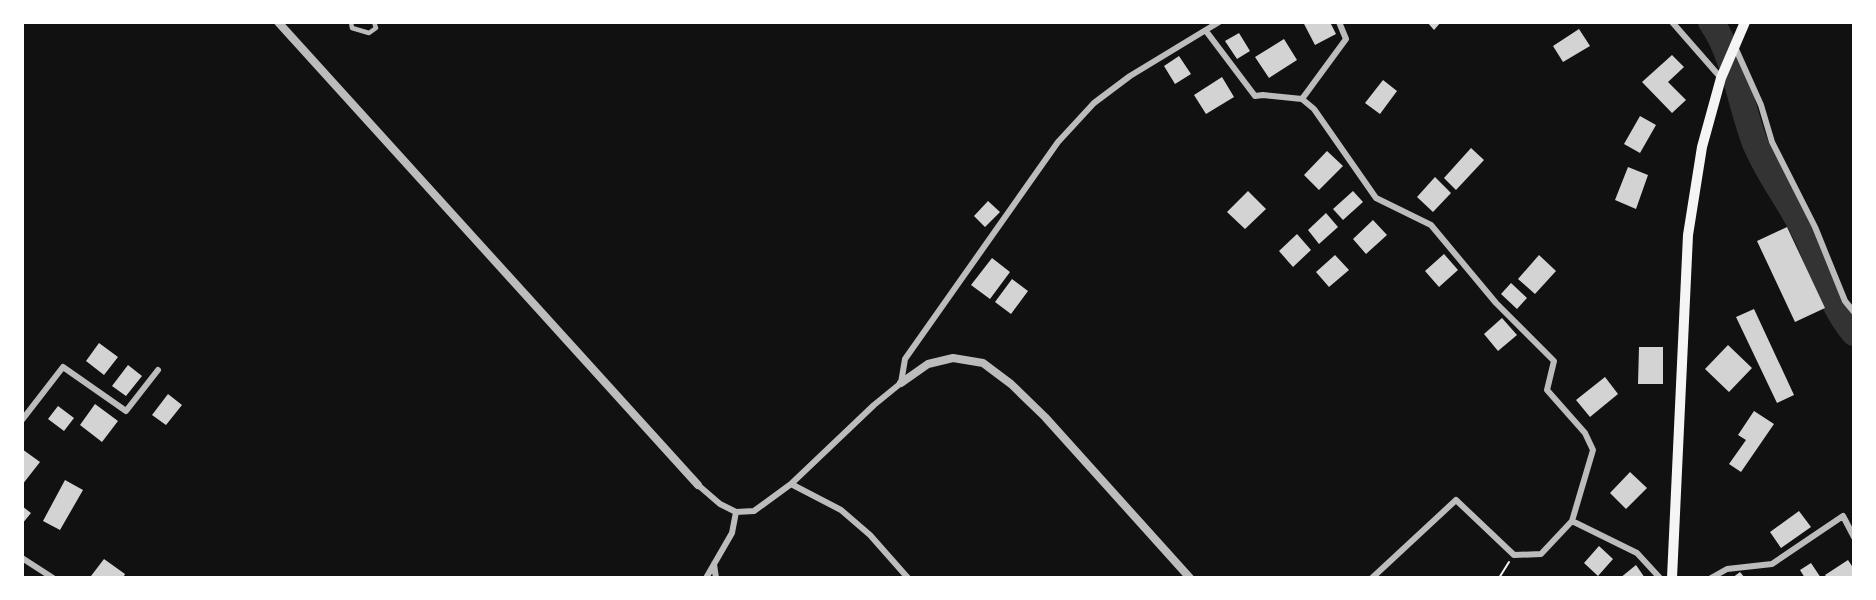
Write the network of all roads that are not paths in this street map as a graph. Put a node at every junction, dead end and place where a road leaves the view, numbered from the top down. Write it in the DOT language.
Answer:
graph roads {
  1 [pos="278,22"];
  2 [pos="351,22"];
  3 [pos="374,22"];
  4 [pos="1219,22"];
  5 [pos="1339,22"];
  6 [pos="1672,22"];
  7 [pos="1745,22"];
  8 [pos="1206,31"];
  9 [pos="1734,46"];
  10 [pos="1721,78"];
  11 [pos="1302,99"];
  12 [pos="1854,312"];
  13 [pos="158,369"];
  14 [pos="902,383"];
  15 [pos="22,420"];
  16 [pos="791,484"];
  17 [pos="698,485"];
  18 [pos="736,512"];
  19 [pos="1572,521"];
  20 [pos="1854,537"];
  21 [pos="22,558"];
  22 [pos="714,563"];
  23 [pos="53,578"];
  24 [pos="706,578"];
  25 [pos="716,578"];
  26 [pos="908,578"];
  27 [pos="1190,578"];
  28 [pos="1372,578"];
  29 [pos="1660,578"];
  30 [pos="1672,578"];
  31 [pos="1711,578"];
  1 -- 17 [label="street"];
  2 -- 3 [label="street"];
  4 -- 8 [label="street"];
  5 -- 11 [label="street"];
  6 -- 10 [label="street"];
  7 -- 9 [label="main road"];
  8 -- 11 [label="street"];
  8 -- 14 [label="street"];
  9 -- 10 [label="main road"];
  9 -- 12 [label="street"];
  10 -- 30 [label="main road"];
  11 -- 19 [label="street"];
  13 -- 15 [label="street"];
  14 -- 16 [label="street"];
  14 -- 27 [label="street"];
  16 -- 18 [label="street"];
  16 -- 26 [label="street"];
  17 -- 18 [label="street"];
  18 -- 22 [label="street"];
  19 -- 28 [label="street"];
  19 -- 29 [label="street"];
  20 -- 31 [label="street"];
  21 -- 23 [label="street"];
  22 -- 24 [label="street"];
  22 -- 25 [label="street"];
}
